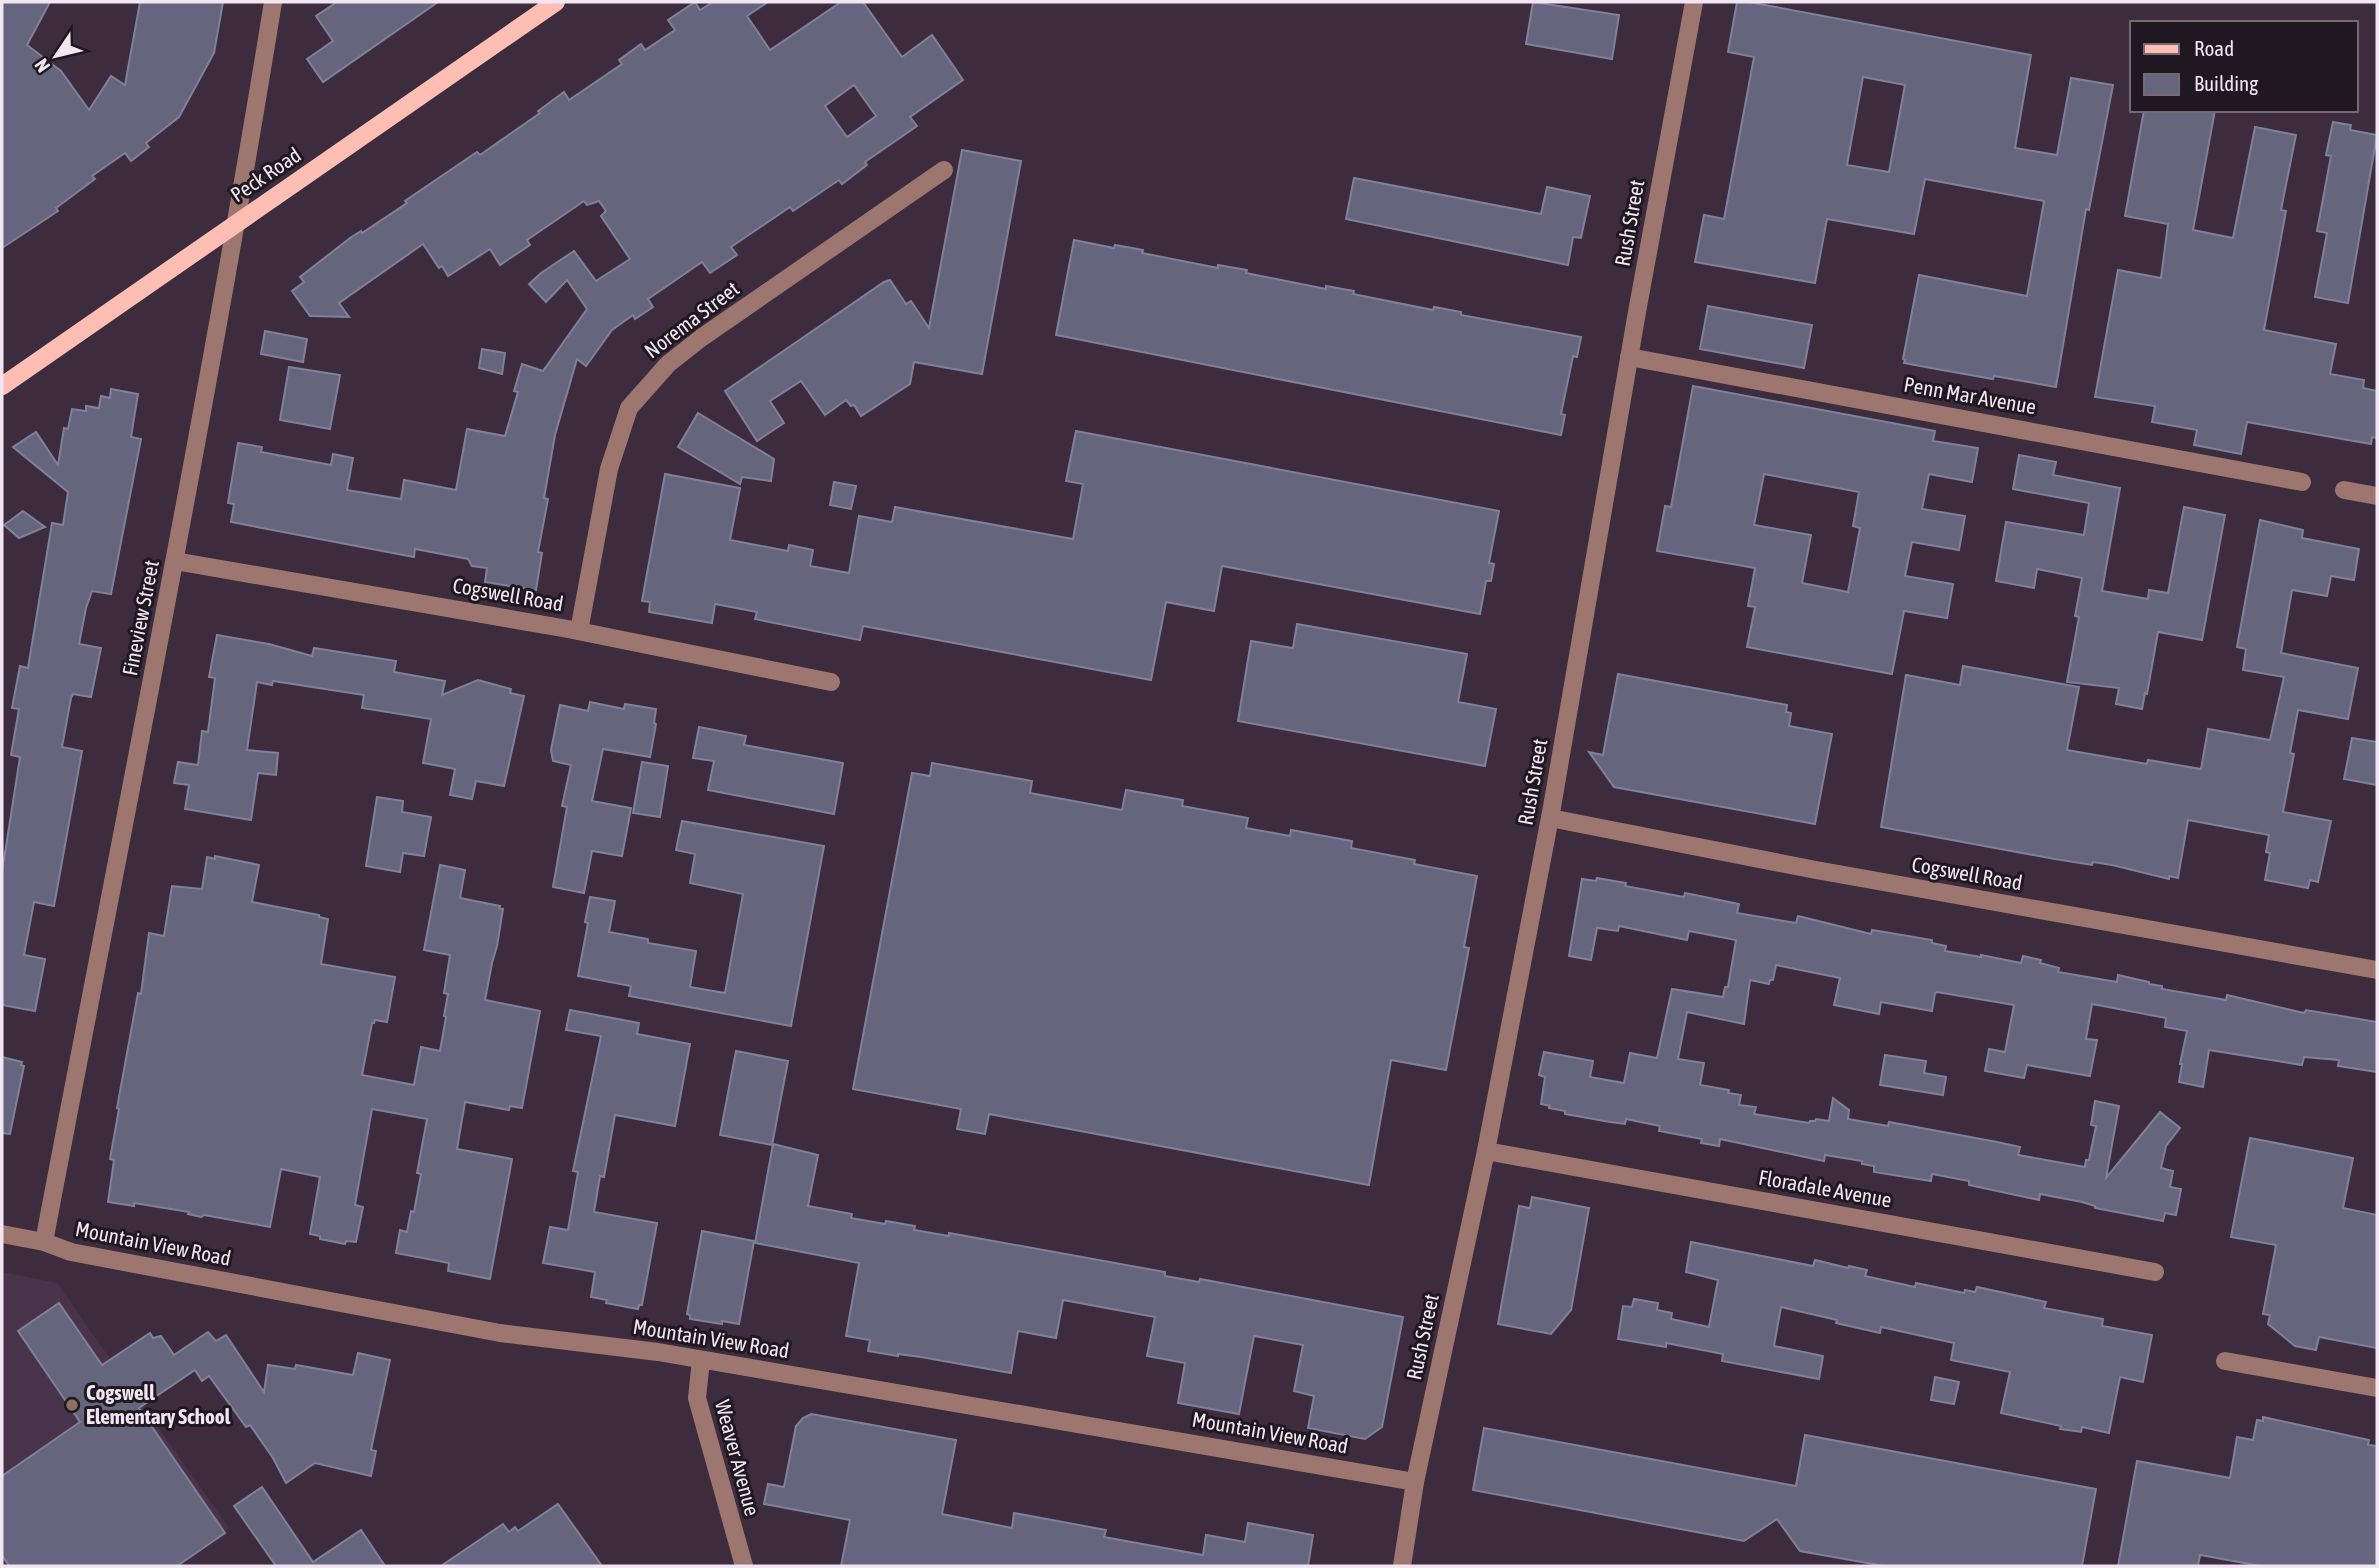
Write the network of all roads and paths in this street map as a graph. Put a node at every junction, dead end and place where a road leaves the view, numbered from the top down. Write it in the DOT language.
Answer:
graph roads {
  1 [pos="274,2"];
  2 [pos="556,2"];
  3 [pos="1694,2"];
  4 [pos="944,170"];
  5 [pos="236,223"];
  6 [pos="1629,357"];
  7 [pos="2,386"];
  8 [pos="2302,482"];
  9 [pos="2344,490"];
  10 [pos="2377,496"];
  11 [pos="175,561"];
  12 [pos="579,631"];
  13 [pos="831,682"];
  14 [pos="1550,818"];
  15 [pos="2377,970"];
  16 [pos="1486,1151"];
  17 [pos="2,1234"];
  18 [pos="44,1242"];
  19 [pos="2155,1272"];
  20 [pos="701,1360"];
  21 [pos="2225,1362"];
  22 [pos="2377,1388"];
  23 [pos="1415,1482"];
  24 [pos="744,1566"];
  25 [pos="1402,1566"];
  1 -- 5 [label="street, Fineview Street"];
  2 -- 5 [label="main road, Peck Road"];
  3 -- 6 [label="street, Rush Street"];
  4 -- 12 [label="street, Norema Street"];
  5 -- 7 [label="main road, Peck Road"];
  5 -- 11 [label="street, Fineview Street"];
  6 -- 8 [label="street, Penn Mar Avenue"];
  6 -- 14 [label="street, Rush Street"];
  9 -- 10 [label="street"];
  11 -- 12 [label="street, Cogswell Road"];
  11 -- 18 [label="street, Fineview Street"];
  12 -- 13 [label="street, Cogswell Road"];
  14 -- 15 [label="street, Cogswell Road"];
  14 -- 16 [label="street, Rush Street"];
  16 -- 19 [label="street, Floradale Avenue"];
  16 -- 23 [label="street, Rush Street"];
  17 -- 18 [label="street, Mountain View Road"];
  18 -- 20 [label="street, Mountain View Road"];
  20 -- 23 [label="street, Mountain View Road"];
  20 -- 24 [label="street, Weaver Avenue"];
  21 -- 22 [label="street"];
  23 -- 25 [label="street, Rush Street"];
}
